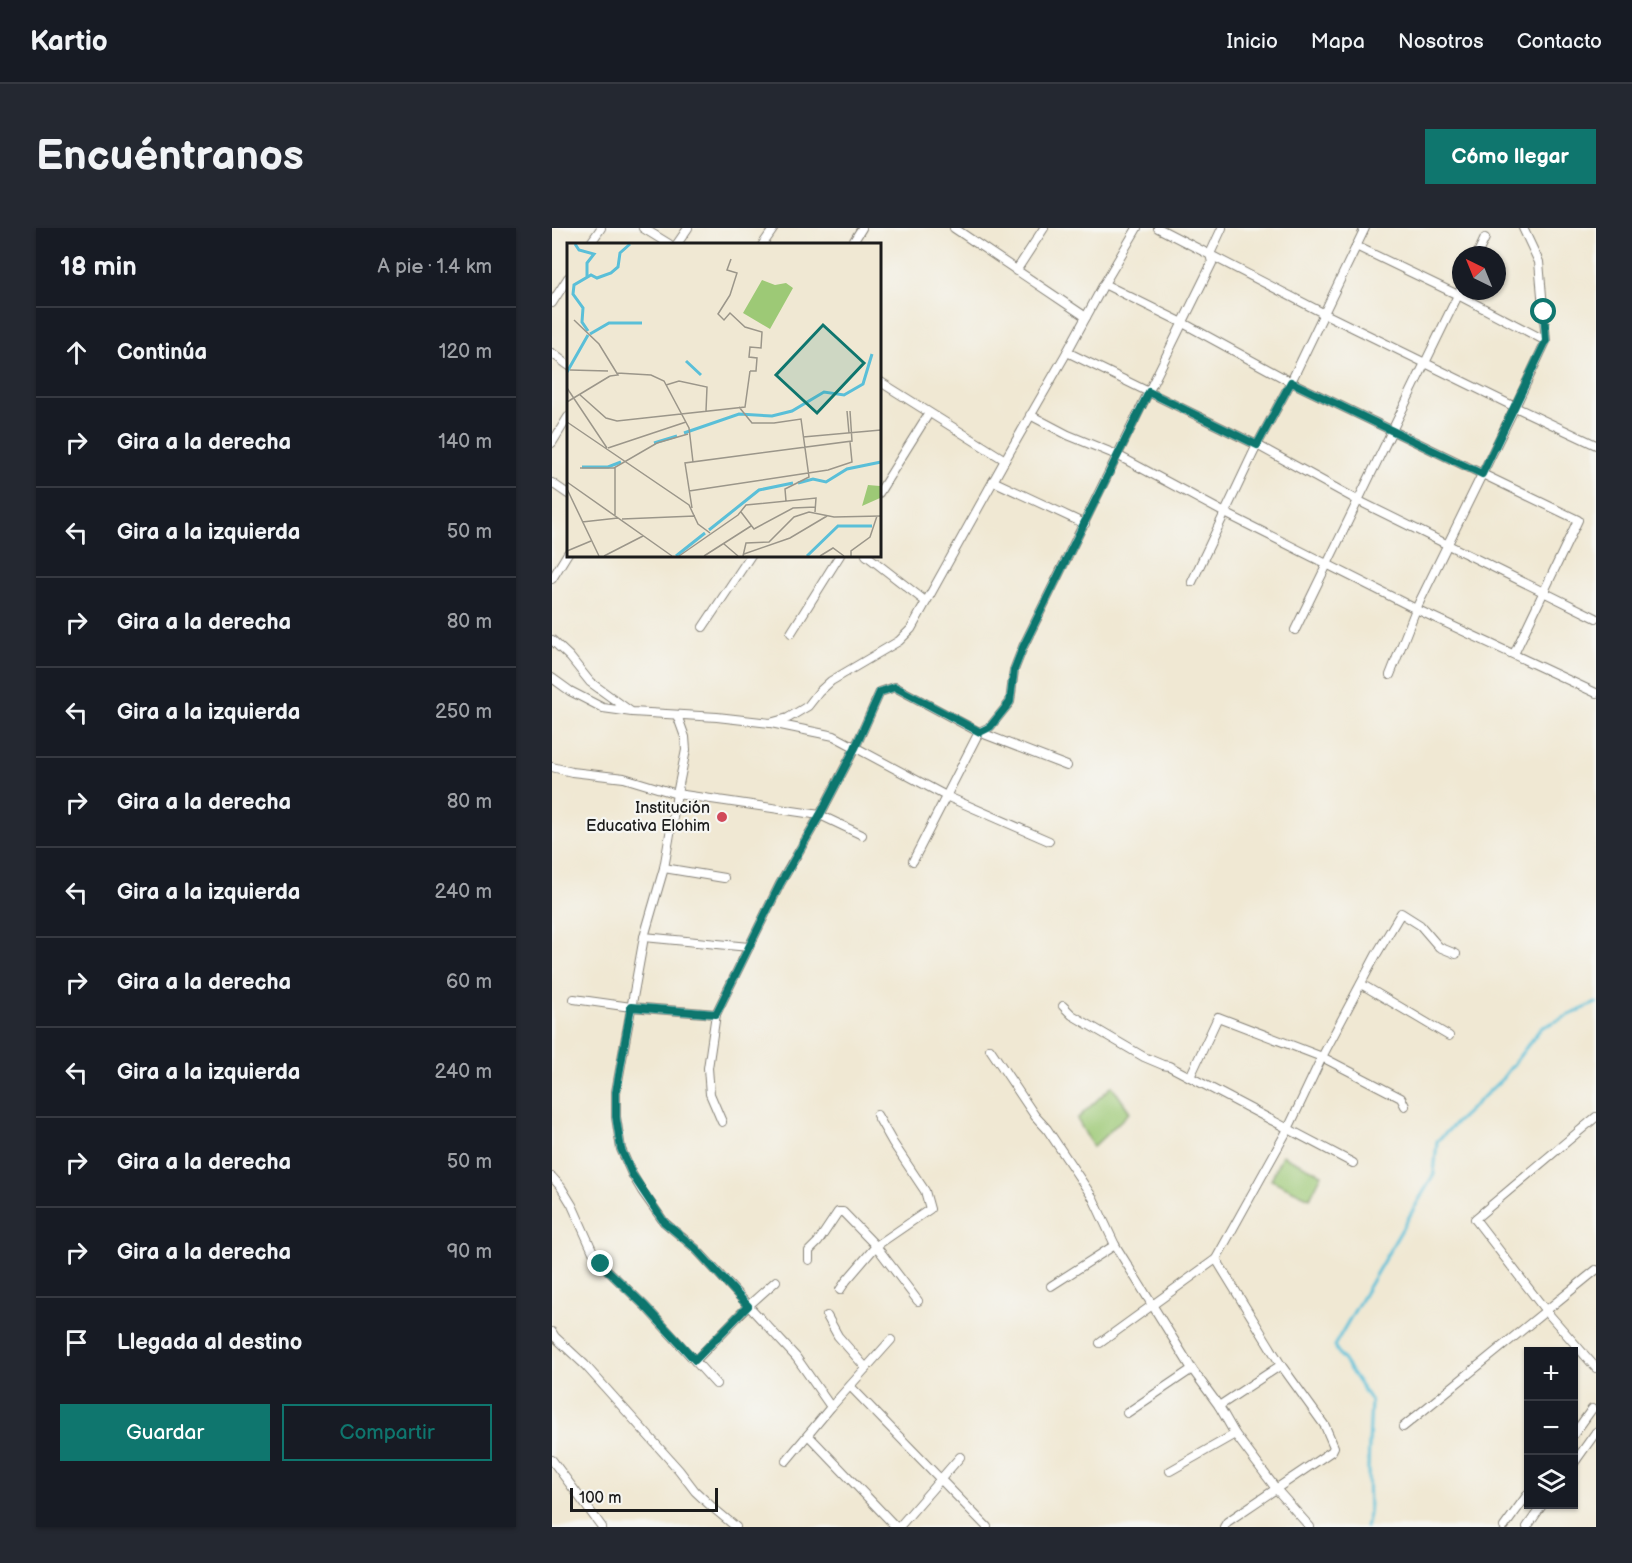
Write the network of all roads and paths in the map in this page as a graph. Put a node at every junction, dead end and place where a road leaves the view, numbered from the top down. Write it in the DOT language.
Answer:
graph roads {
  1 [pos="601,228"];
  2 [pos="643,228"];
  3 [pos="688,228"];
  4 [pos="774,228"];
  5 [pos="862,228"];
  6 [pos="954,228"];
  7 [pos="1044,228"];
  8 [pos="1137,228"];
  9 [pos="1158,228"];
  10 [pos="1222,228"];
  11 [pos="1365,228"];
  12 [pos="1523,228"];
  13 [pos="1485,238"];
  14 [pos="591,243"];
  15 [pos="667,243"];
  16 [pos="678,243"];
  17 [pos="764,243"];
  18 [pos="853,243"];
  19 [pos="1356,246"];
  20 [pos="1481,246"];
  21 [pos="1210,254"];
  22 [pos="1016,271"];
  23 [pos="567,280"];
  24 [pos="1104,284"];
  25 [pos="1452,288"];
  26 [pos="1456,300"];
  27 [pos="1474,300"];
  28 [pos="552,303"];
  29 [pos="1323,313"];
  30 [pos="1086,317"];
  31 [pos="1183,323"];
  32 [pos="1546,341"];
  33 [pos="1067,352"];
  34 [pos="552,353"];
  35 [pos="1425,363"];
  36 [pos="567,364"];
  37 [pos="880,382"];
  38 [pos="1291,382"];
  39 [pos="1149,392"];
  40 [pos="1515,407"];
  41 [pos="929,413"];
  42 [pos="1030,415"];
  43 [pos="567,419"];
  44 [pos="1393,431"];
  45 [pos="552,443"];
  46 [pos="1257,445"];
  47 [pos="1596,445"];
  48 [pos="1117,455"];
  49 [pos="1005,460"];
  50 [pos="1482,474"];
  51 [pos="993,481"];
  52 [pos="552,483"];
  53 [pos="880,491"];
  54 [pos="567,493"];
  55 [pos="1359,501"];
  56 [pos="1225,513"];
  57 [pos="1085,524"];
  58 [pos="1448,545"];
  59 [pos="567,555"];
  60 [pos="750,556"];
  61 [pos="839,556"];
  62 [pos="867,556"];
  63 [pos="1328,564"];
  64 [pos="552,579"];
  65 [pos="1192,582"];
  66 [pos="1543,593"];
  67 [pos="925,601"];
  68 [pos="1416,609"];
  69 [pos="1596,618"];
  70 [pos="703,627"];
  71 [pos="1295,630"];
  72 [pos="791,633"];
  73 [pos="552,640"];
  74 [pos="1514,654"];
  75 [pos="1390,675"];
  76 [pos="552,678"];
  77 [pos="1596,693"];
  78 [pos="632,712"];
  79 [pos="677,715"];
  80 [pos="770,723"];
  81 [pos="980,732"];
  82 [pos="855,748"];
  83 [pos="1067,766"];
  84 [pos="552,767"];
  85 [pos="677,794"];
  86 [pos="946,796"];
  87 [pos="820,815"];
  88 [pos="862,835"];
  89 [pos="1049,841"];
  90 [pos="913,861"];
  91 [pos="664,868"];
  92 [pos="724,878"];
  93 [pos="644,937"];
  94 [pos="749,948"];
  95 [pos="1455,954"];
  96 [pos="1361,984"];
  97 [pos="574,999"];
  98 [pos="1063,1006"];
  99 [pos="631,1007"];
  100 [pos="716,1014"];
  101 [pos="1449,1036"];
  102 [pos="990,1049"];
  103 [pos="1322,1057"];
  104 [pos="1190,1077"];
  105 [pos="1405,1106"];
  106 [pos="877,1115"];
  107 [pos="1596,1117"];
  108 [pos="722,1122"];
  109 [pos="1288,1129"];
  110 [pos="1353,1163"];
  111 [pos="552,1178"];
  112 [pos="1115,1245"];
  113 [pos="876,1246"];
  114 [pos="1216,1259"];
  115 [pos="809,1260"];
  116 [pos="1596,1270"];
  117 [pos="776,1281"];
  118 [pos="1051,1286"];
  119 [pos="840,1290"];
  120 [pos="918,1301"];
  121 [pos="748,1306"];
  122 [pos="1152,1306"];
  123 [pos="1546,1311"];
  124 [pos="827,1316"];
  125 [pos="552,1332"];
  126 [pos="891,1340"];
  127 [pos="1100,1343"];
  128 [pos="695,1360"];
  129 [pos="1281,1365"];
  130 [pos="866,1368"];
  131 [pos="1596,1368"];
  132 [pos="1192,1369"];
  133 [pos="716,1384"];
  134 [pos="850,1386"];
  135 [pos="1219,1406"];
  136 [pos="831,1407"];
  137 [pos="1592,1409"];
  138 [pos="1127,1413"];
  139 [pos="1403,1427"];
  140 [pos="1578,1428"];
  141 [pos="1596,1432"];
  142 [pos="1235,1434"];
  143 [pos="808,1435"];
  144 [pos="960,1457"];
  145 [pos="1578,1457"];
  146 [pos="552,1460"];
  147 [pos="786,1461"];
  148 [pos="1170,1471"];
  149 [pos="941,1480"];
  150 [pos="1277,1490"];
  151 [pos="1524,1500"];
  152 [pos="1540,1509"];
  153 [pos="602,1527"];
  154 [pos="736,1527"];
  155 [pos="898,1527"];
  156 [pos="987,1527"];
  157 [pos="1224,1527"];
  158 [pos="1310,1527"];
  159 [pos="1504,1527"];
  160 [pos="1527,1527"];
  1 -- 14 [label="street"];
  2 -- 15 [label="street"];
  3 -- 16 [label="street"];
  4 -- 17 [label="street"];
  5 -- 18 [label="street"];
  6 -- 22 [label="street"];
  7 -- 22 [label="street"];
  8 -- 24 [label="street"];
  9 -- 21 [label="street"];
  10 -- 21 [label="street"];
  11 -- 19 [label="street"];
  12 -- 32 [label="street"];
  13 -- 20 [label="street"];
  19 -- 25 [label="street"];
  19 -- 29 [label="street"];
  21 -- 29 [label="street"];
  21 -- 31 [label="street"];
  22 -- 30 [label="street"];
  23 -- 28 [label="street"];
  24 -- 30 [label="street"];
  24 -- 31 [label="street"];
  26 -- 35 [label="street"];
  27 -- 32 [label="street"];
  29 -- 35 [label="street"];
  29 -- 38 [label="street"];
  30 -- 33 [label="street"];
  31 -- 38 [label="street"];
  31 -- 39 [label="street"];
  32 -- 40 [label="street"];
  33 -- 39 [label="street"];
  33 -- 42 [label="street"];
  34 -- 36 [label="street"];
  35 -- 40 [label="street"];
  35 -- 44 [label="street"];
  37 -- 41 [label="street"];
  38 -- 44 [label="street"];
  38 -- 46 [label="street"];
  39 -- 46 [label="street"];
  39 -- 48 [label="street"];
  40 -- 47 [label="street"];
  40 -- 50 [label="street"];
  41 -- 49 [label="street"];
  41 -- 53 [label="street"];
  42 -- 48 [label="street"];
  42 -- 49 [label="street"];
  43 -- 45 [label="street"];
  44 -- 50 [label="street"];
  44 -- 55 [label="street"];
  46 -- 55 [label="street"];
  46 -- 56 [label="street"];
  48 -- 56 [label="street"];
  48 -- 57 [label="street"];
  49 -- 51 [label="street"];
  50 -- 58 [label="street"];
  50 -- 66 [label="street"];
  51 -- 57 [label="street"];
  51 -- 67 [label="street"];
  52 -- 54 [label="street"];
  55 -- 58 [label="street"];
  55 -- 63 [label="street"];
  56 -- 63 [label="street"];
  56 -- 65 [label="street"];
  57 -- 81 [label="street"];
  58 -- 66 [label="street"];
  58 -- 68 [label="street"];
  59 -- 64 [label="street"];
  60 -- 70 [label="street"];
  61 -- 72 [label="street"];
  62 -- 67 [label="street"];
  63 -- 68 [label="street"];
  63 -- 71 [label="street"];
  66 -- 69 [label="street"];
  66 -- 74 [label="street"];
  67 -- 80 [label="street"];
  68 -- 74 [label="street"];
  68 -- 75 [label="street"];
  73 -- 78 [label="street"];
  74 -- 77 [label="street"];
  76 -- 78 [label="street"];
  78 -- 79 [label="street"];
  79 -- 80 [label="street"];
  79 -- 85 [label="street"];
  80 -- 82 [label="street"];
  81 -- 82 [label="street"];
  81 -- 83 [label="street"];
  81 -- 86 [label="street"];
  82 -- 86 [label="street"];
  82 -- 87 [label="street"];
  84 -- 85 [label="street"];
  85 -- 87 [label="street"];
  85 -- 91 [label="street"];
  86 -- 89 [label="street"];
  86 -- 90 [label="street"];
  87 -- 88 [label="street"];
  87 -- 94 [label="street"];
  91 -- 92 [label="street"];
  91 -- 93 [label="street"];
  93 -- 94 [label="street"];
  93 -- 99 [label="street"];
  94 -- 100 [label="street"];
  95 -- 96 [label="street"];
  96 -- 101 [label="street"];
  96 -- 103 [label="street"];
  97 -- 99 [label="street"];
  98 -- 104 [label="street"];
  99 -- 100 [label="street"];
  99 -- 121 [label="street"];
  100 -- 108 [label="street"];
  102 -- 112 [label="street"];
  103 -- 104 [label="street"];
  103 -- 105 [label="street"];
  103 -- 109 [label="street"];
  104 -- 109 [label="street"];
  106 -- 113 [label="street"];
  107 -- 123 [label="street"];
  109 -- 110 [label="street"];
  109 -- 114 [label="street"];
  111 -- 128 [label="street"];
  112 -- 118 [label="street"];
  112 -- 122 [label="street"];
  113 -- 115 [label="street"];
  113 -- 119 [label="street"];
  113 -- 120 [label="street"];
  114 -- 122 [label="street"];
  114 -- 129 [label="street"];
  116 -- 123 [label="street"];
  117 -- 121 [label="street"];
  121 -- 128 [label="street"];
  121 -- 136 [label="street"];
  122 -- 127 [label="street"];
  122 -- 132 [label="street"];
  123 -- 131 [label="street"];
  123 -- 139 [label="street"];
  124 -- 130 [label="street"];
  125 -- 154 [label="street"];
  126 -- 130 [label="street"];
  128 -- 133 [label="street"];
  129 -- 135 [label="street"];
  129 -- 150 [label="street"];
  130 -- 134 [label="street"];
  132 -- 135 [label="street"];
  132 -- 138 [label="street"];
  134 -- 136 [label="street"];
  134 -- 149 [label="street"];
  135 -- 142 [label="street"];
  136 -- 143 [label="street"];
  137 -- 140 [label="street"];
  141 -- 145 [label="street"];
  142 -- 148 [label="street"];
  142 -- 150 [label="street"];
  143 -- 147 [label="street"];
  143 -- 155 [label="street"];
  144 -- 149 [label="street"];
  146 -- 153 [label="street"];
  149 -- 155 [label="street"];
  149 -- 156 [label="street"];
  150 -- 157 [label="street"];
  150 -- 158 [label="street"];
  151 -- 159 [label="street"];
  152 -- 160 [label="street"];
}
